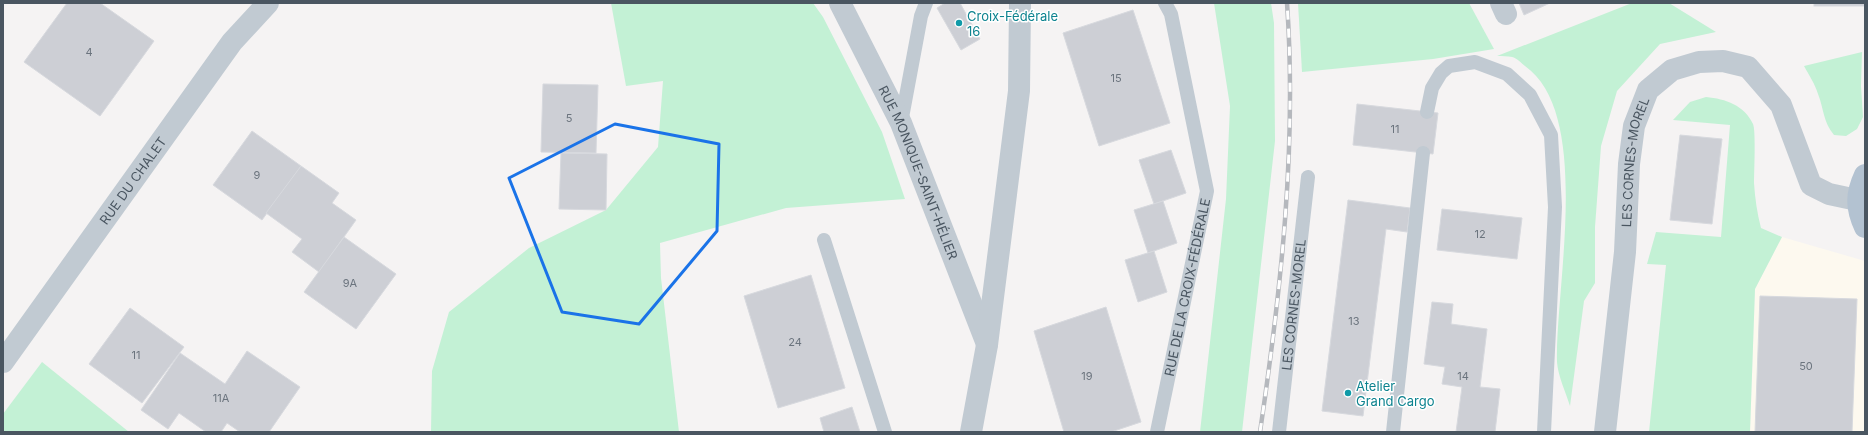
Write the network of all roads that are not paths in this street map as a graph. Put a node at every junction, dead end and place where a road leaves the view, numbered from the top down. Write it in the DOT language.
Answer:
graph roads {
  1 [pos="268,3"];
  2 [pos="840,3"];
  3 [pos="926,3"];
  4 [pos="1020,3"];
  5 [pos="1165,3"];
  6 [pos="1427,112"];
  7 [pos="901,123"];
  8 [pos="1422,153"];
  9 [pos="1865,175"];
  10 [pos="1308,177"];
  11 [pos="1857,200"];
  12 [pos="1865,227"];
  13 [pos="824,240"];
  14 [pos="988,345"];
  15 [pos="3,362"];
  16 [pos="885,432"];
  17 [pos="971,432"];
  18 [pos="1157,432"];
  19 [pos="1279,432"];
  20 [pos="1393,432"];
  21 [pos="1544,432"];
  22 [pos="1604,432"];
  1 -- 15 [label="street, RUE DU CHALET"];
  2 -- 7 [label="street, RUE MONIQUE-SAINT-HÉLIER"];
  3 -- 7 [label="lane"];
  4 -- 14 [label="street"];
  5 -- 18 [label="lane, RUE DE LA CROIX-FÉDÉRALE"];
  6 -- 21 [label="lane"];
  7 -- 14 [label="street, RUE MONIQUE-SAINT-HÉLIER"];
  8 -- 20 [label="lane"];
  9 -- 11 [label="main road"];
  10 -- 19 [label="lane, LES CORNES-MOREL"];
  11 -- 12 [label="main road"];
  11 -- 22 [label="street, LES CORNES-MOREL"];
  13 -- 16 [label="lane"];
  14 -- 17 [label="street"];
}
